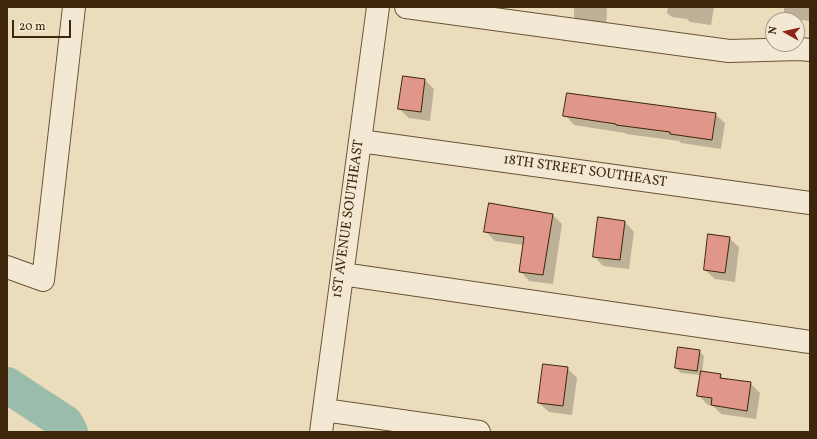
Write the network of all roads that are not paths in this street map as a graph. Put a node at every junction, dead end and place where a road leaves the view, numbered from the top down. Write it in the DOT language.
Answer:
graph roads {
  1 [pos="74,7"];
  2 [pos="378,7"];
  3 [pos="406,7"];
  4 [pos="810,50"];
  5 [pos="360,141"];
  6 [pos="810,203"];
  7 [pos="7,267"];
  8 [pos="342,274"];
  9 [pos="810,342"];
  10 [pos="324,410"];
  11 [pos="321,432"];
  12 [pos="479,432"];
  1 -- 7 [label="street"];
  2 -- 5 [label="street, 1ST AVENUE SOUTHEAST"];
  3 -- 4 [label="street"];
  5 -- 6 [label="street, 18TH STREET SOUTHEAST"];
  5 -- 8 [label="street, 1ST AVENUE SOUTHEAST"];
  8 -- 9 [label="street"];
  8 -- 10 [label="street, 1ST AVENUE SOUTHEAST"];
  10 -- 11 [label="street, 1ST AVENUE SOUTHEAST"];
  10 -- 12 [label="street"];
}
